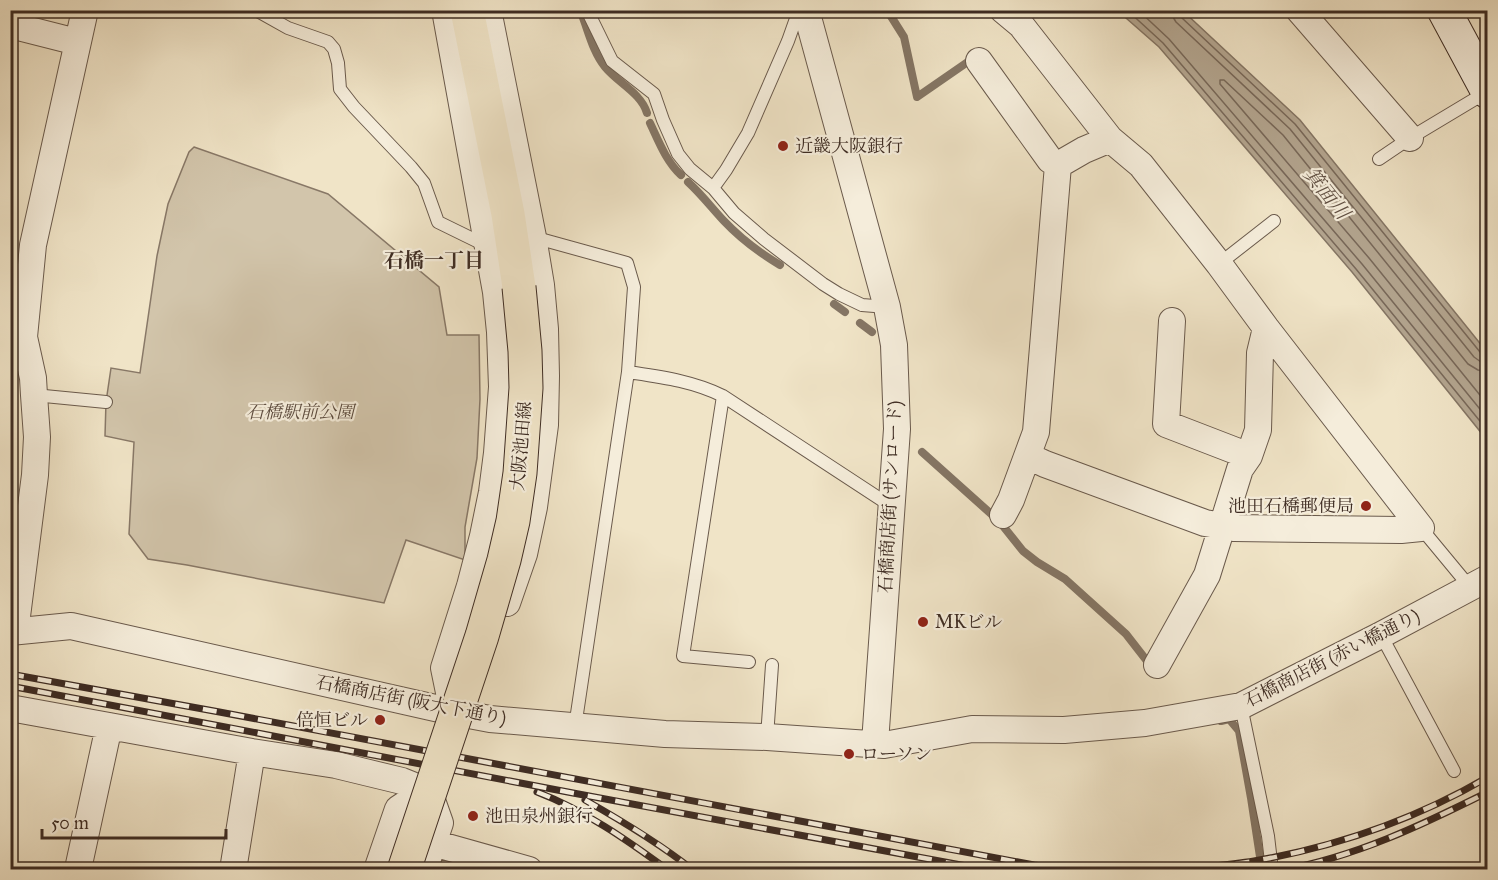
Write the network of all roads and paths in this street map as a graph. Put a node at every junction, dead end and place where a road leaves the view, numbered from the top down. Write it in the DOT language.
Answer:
graph roads {
  1 [pos="85,10"];
  2 [pos="256,10"];
  3 [pos="445,10"];
  4 [pos="467,10"];
  5 [pos="488,10"];
  6 [pos="587,10"];
  7 [pos="799,10"];
  8 [pos="806,10"];
  9 [pos="1003,10"];
  10 [pos="1299,10"];
  11 [pos="1444,10"];
  12 [pos="10,25"];
  13 [pos="77,42"];
  14 [pos="979,61"];
  15 [pos="1487,91"];
  16 [pos="1410,138"];
  17 [pos="1110,139"];
  18 [pos="1379,159"];
  19 [pos="1058,165"];
  20 [pos="713,188"];
  21 [pos="1274,221"];
  22 [pos="533,237"];
  23 [pos="488,246"];
  24 [pos="1219,264"];
  25 [pos="887,307"];
  26 [pos="1172,321"];
  27 [pos="1266,328"];
  28 [pos="544,329"];
  29 [pos="500,332"];
  30 [pos="628,372"];
  31 [pos="22,395"];
  32 [pos="723,396"];
  33 [pos="106,402"];
  34 [pos="1028,456"];
  35 [pos="1249,456"];
  36 [pos="891,506"];
  37 [pos="1003,515"];
  38 [pos="486,522"];
  39 [pos="1222,526"];
  40 [pos="1421,528"];
  41 [pos="529,530"];
  42 [pos="1479,582"];
  43 [pos="13,632"];
  44 [pos="1381,635"];
  45 [pos="452,645"];
  46 [pos="489,657"];
  47 [pos="749,662"];
  48 [pos="772,665"];
  49 [pos="1157,665"];
  50 [pos="1241,706"];
  51 [pos="10,708"];
  52 [pos="453,712"];
  53 [pos="109,726"];
  54 [pos="575,727"];
  55 [pos="768,737"];
  56 [pos="880,744"];
  57 [pos="252,752"];
  58 [pos="1454,771"];
  59 [pos="424,791"];
  60 [pos="433,843"];
  61 [pos="78,869"];
  62 [pos="233,870"];
  63 [pos="377,870"];
  64 [pos="404,870"];
  65 [pos="424,870"];
  66 [pos="529,870"];
  67 [pos="1272,870"];
  1 -- 13 [label="street"];
  2 -- 23 [label="lane"];
  3 -- 23 [label="street"];
  4 -- 64 [label="main road, 大阪池田線, bridge"];
  5 -- 22 [label="street"];
  6 -- 20 [label="lane"];
  7 -- 20 [label="lane"];
  8 -- 25 [label="street, 石橋商店街 (サンロード)"];
  9 -- 17 [label="street"];
  10 -- 16 [label="street"];
  11 -- 15 [label="street"];
  12 -- 13 [label="street"];
  13 -- 31 [label="street"];
  14 -- 19 [label="street"];
  15 -- 16 [label="lane"];
  16 -- 18 [label="lane"];
  17 -- 19 [label="street"];
  17 -- 24 [label="street"];
  19 -- 34 [label="street"];
  20 -- 25 [label="lane"];
  21 -- 24 [label="lane"];
  22 -- 28 [label="street"];
  22 -- 30 [label="lane"];
  23 -- 29 [label="street"];
  24 -- 27 [label="street"];
  25 -- 36 [label="street, 石橋商店街 (サンロード)"];
  26 -- 35 [label="street"];
  27 -- 35 [label="street"];
  27 -- 40 [label="street"];
  28 -- 29 [label="lane"];
  28 -- 41 [label="street"];
  29 -- 38 [label="street"];
  30 -- 32 [label="lane"];
  30 -- 54 [label="lane"];
  31 -- 33 [label="lane"];
  31 -- 43 [label="street"];
  32 -- 36 [label="lane"];
  32 -- 47 [label="lane"];
  34 -- 37 [label="street"];
  34 -- 39 [label="street"];
  35 -- 39 [label="street"];
  36 -- 56 [label="street, 石橋商店街 (サンロード)"];
  38 -- 41 [label="street"];
  38 -- 45 [label="street"];
  39 -- 40 [label="street"];
  39 -- 49 [label="street"];
  40 -- 42 [label="lane"];
  41 -- 46 [label="street"];
  42 -- 44 [label="street, 石橋商店街 (赤い橋通り)"];
  43 -- 52 [label="street, 石橋商店街 (阪大下通り)"];
  44 -- 50 [label="street, 石橋商店街 (赤い橋通り)"];
  44 -- 58 [label="lane"];
  45 -- 46 [label="lane"];
  45 -- 52 [label="street"];
  46 -- 52 [label="street"];
  48 -- 55 [label="lane"];
  50 -- 56 [label="street, 石橋商店街 (赤い橋通り)"];
  50 -- 67 [label="lane"];
  51 -- 53 [label="street"];
  52 -- 54 [label="street, 石橋商店街 (阪大下通り)"];
  52 -- 59 [label="street"];
  53 -- 57 [label="street"];
  53 -- 61 [label="street"];
  54 -- 55 [label="street, 石橋商店街 (阪大下通り)"];
  55 -- 56 [label="street, 石橋商店街 (阪大下通り)"];
  57 -- 59 [label="street"];
  57 -- 62 [label="street"];
  59 -- 60 [label="street"];
  59 -- 63 [label="street"];
  60 -- 65 [label="street"];
  60 -- 66 [label="street"];
}
